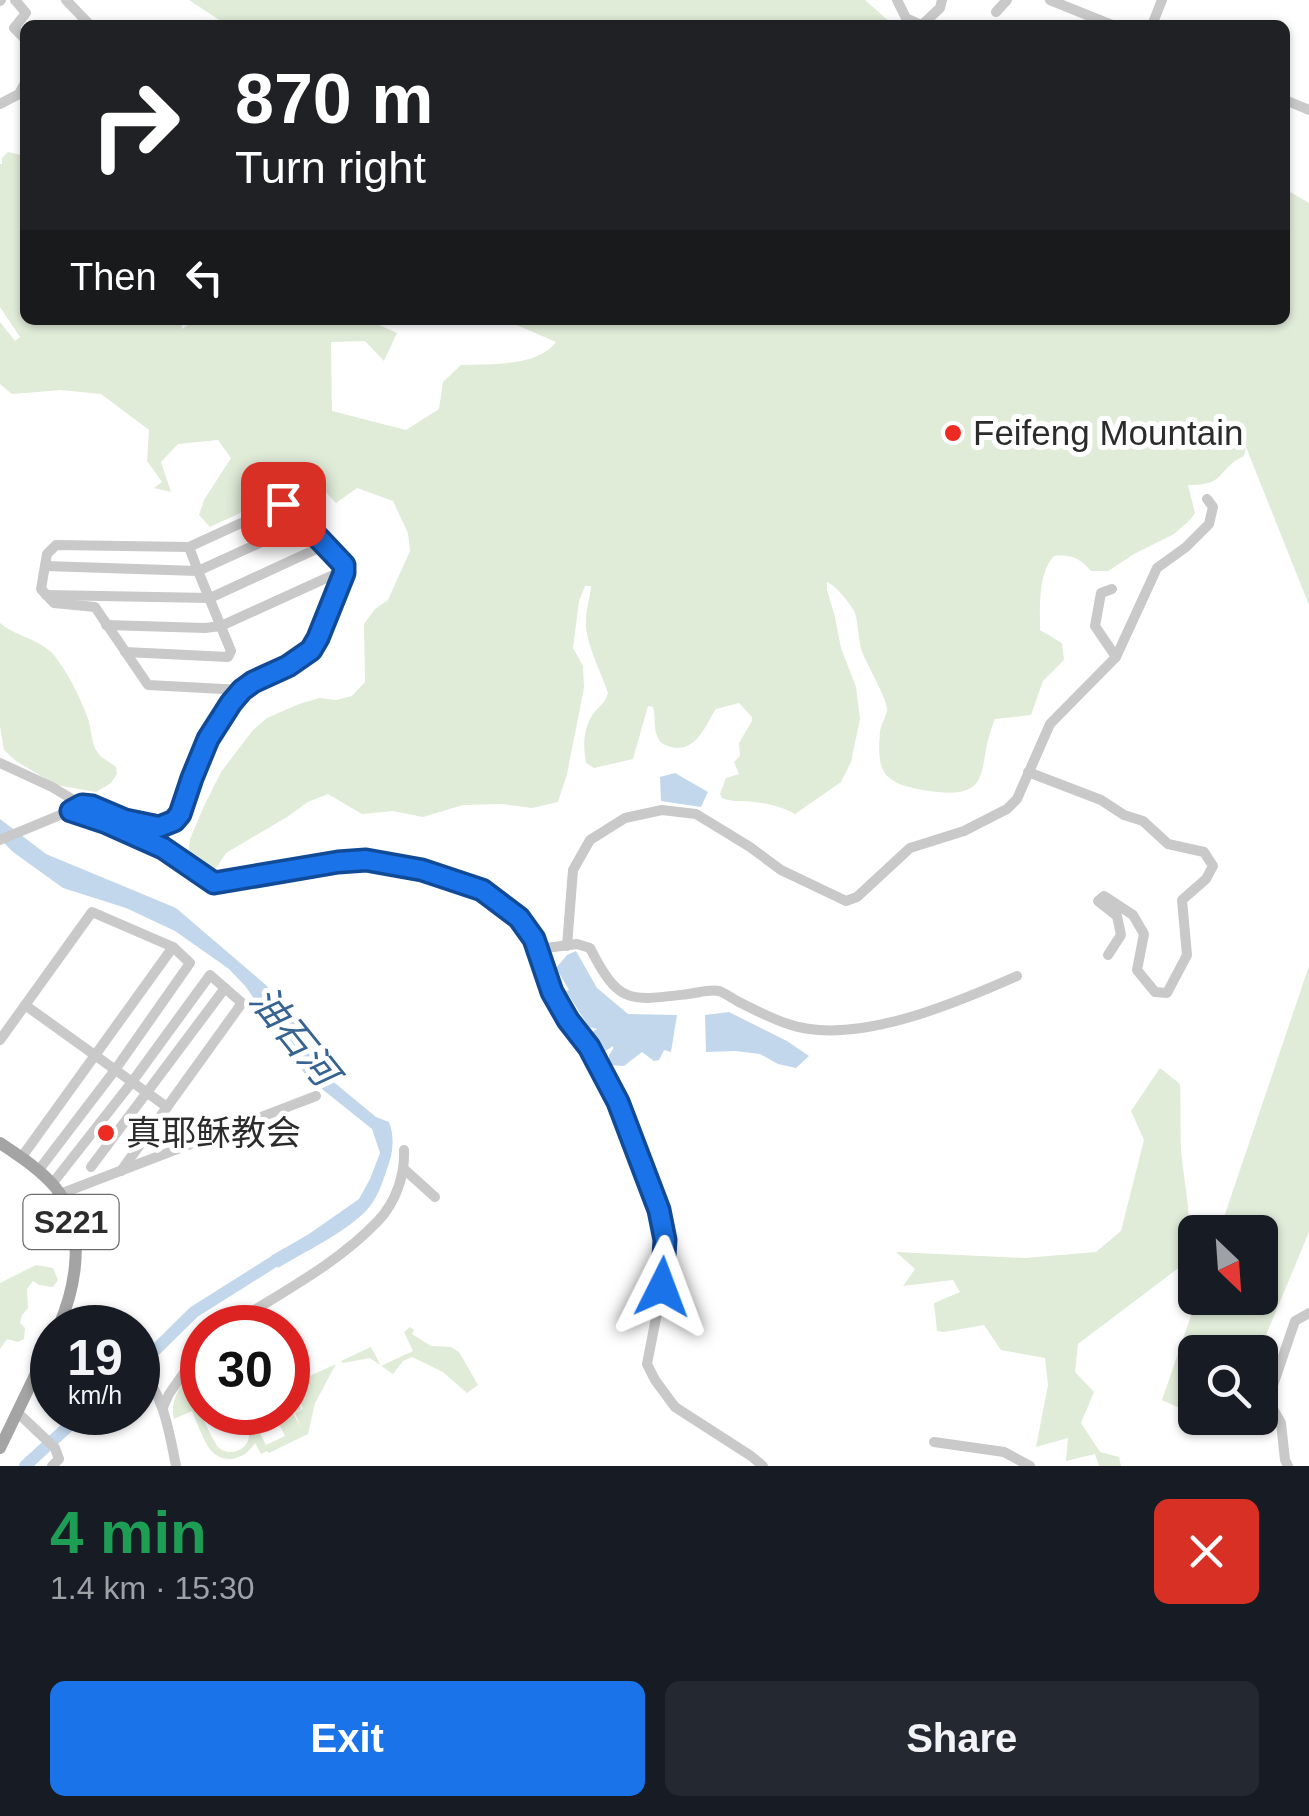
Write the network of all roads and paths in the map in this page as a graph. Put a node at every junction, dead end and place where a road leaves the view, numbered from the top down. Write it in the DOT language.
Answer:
graph roads {
  1 [pos="15,0"];
  2 [pos="66,0"];
  3 [pos="942,0"];
  4 [pos="1007,0"];
  5 [pos="1050,0"];
  6 [pos="996,12"];
  7 [pos="20,20"];
  8 [pos="85,20"];
  9 [pos="927,20"];
  10 [pos="1100,20"];
  11 [pos="1207,499"];
  12 [pos="303,523"];
  13 [pos="325,546"];
  14 [pos="189,547"];
  15 [pos="45,566"];
  16 [pos="344,570"];
  17 [pos="198,571"];
  18 [pos="1112,589"];
  19 [pos="46,595"];
  20 [pos="210,598"];
  21 [pos="106,625"];
  22 [pos="221,626"];
  23 [pos="125,652"];
  24 [pos="1116,657"];
  25 [pos="242,690"];
  26 [pos="0,764"];
  27 [pos="1028,772"];
  28 [pos="77,808"];
  29 [pos="0,840"];
  30 [pos="568,946"];
  31 [pos="174,947"];
  32 [pos="538,949"];
  33 [pos="1108,955"];
  34 [pos="1017,976"];
  35 [pos="225,988"];
  36 [pos="25,1005"];
  37 [pos="0,1040"];
  38 [pos="96,1055"];
  39 [pos="115,1070"];
  40 [pos="132,1082"];
  41 [pos="147,1093"];
  42 [pos="316,1096"];
  43 [pos="167,1107"];
  44 [pos="0,1143"];
  45 [pos="404,1150"];
  46 [pos="21,1158"];
  47 [pos="91,1167"];
  48 [pos="405,1170"];
  49 [pos="38,1171"];
  50 [pos="121,1171"];
  51 [pos="56,1189"];
  52 [pos="435,1197"];
  53 [pos="65,1305"];
  54 [pos="263,1305"];
  55 [pos="1309,1312"];
  56 [pos="180,1378"];
  57 [pos="30,1387"];
  58 [pos="161,1401"];
  59 [pos="0,1412"];
  60 [pos="16,1417"];
  61 [pos="934,1442"];
  62 [pos="0,1448"];
  63 [pos="52,1466"];
  64 [pos="176,1466"];
  65 [pos="763,1466"];
  66 [pos="1030,1466"];
  67 [pos="1288,1466"];
  1 -- 7 [label="street"];
  2 -- 8 [label="street"];
  3 -- 9 [label="street"];
  4 -- 6 [label="street"];
  5 -- 10 [label="street"];
  11 -- 24 [label="street"];
  12 -- 13 [label="street"];
  12 -- 14 [label="street"];
  12 -- 17 [label="street"];
  13 -- 16 [label="street"];
  13 -- 20 [label="street"];
  14 -- 15 [label="street"];
  14 -- 17 [label="street"];
  15 -- 17 [label="street"];
  15 -- 19 [label="street"];
  16 -- 22 [label="street"];
  16 -- 25 [label="street"];
  17 -- 20 [label="street"];
  18 -- 24 [label="street"];
  19 -- 20 [label="street"];
  19 -- 21 [label="street"];
  20 -- 22 [label="street"];
  21 -- 22 [label="street"];
  21 -- 23 [label="street"];
  22 -- 23 [label="street"];
  23 -- 25 [label="street"];
  24 -- 27 [label="street"];
  25 -- 28 [label="street"];
  26 -- 28 [label="street"];
  27 -- 30 [label="street"];
  27 -- 33 [label="street"];
  28 -- 29 [label="street"];
  28 -- 32 [label="street"];
  30 -- 32 [label="street"];
  30 -- 34 [label="street"];
  31 -- 36 [label="street"];
  31 -- 38 [label="street"];
  31 -- 39 [label="street"];
  32 -- 65 [label="street"];
  35 -- 40 [label="street"];
  35 -- 41 [label="street"];
  35 -- 43 [label="street"];
  36 -- 37 [label="street"];
  36 -- 38 [label="street"];
  38 -- 39 [label="street"];
  38 -- 46 [label="street"];
  39 -- 40 [label="street"];
  39 -- 49 [label="street"];
  40 -- 41 [label="street"];
  40 -- 51 [label="street"];
  41 -- 43 [label="street"];
  41 -- 47 [label="street"];
  42 -- 50 [label="street"];
  43 -- 50 [label="street"];
  44 -- 46 [label="main road, S221"];
  45 -- 48 [label="street"];
  46 -- 49 [label="main road, S221"];
  48 -- 52 [label="street"];
  48 -- 54 [label="street"];
  49 -- 51 [label="main road, S221"];
  50 -- 51 [label="street"];
  51 -- 53 [label="main road, S221"];
  55 -- 67 [label="street"];
  56 -- 58 [label="street"];
  57 -- 60 [label="main road"];
  58 -- 64 [label="street"];
  59 -- 60 [label="street"];
  60 -- 62 [label="main road"];
  60 -- 63 [label="street"];
  61 -- 66 [label="street"];
}
